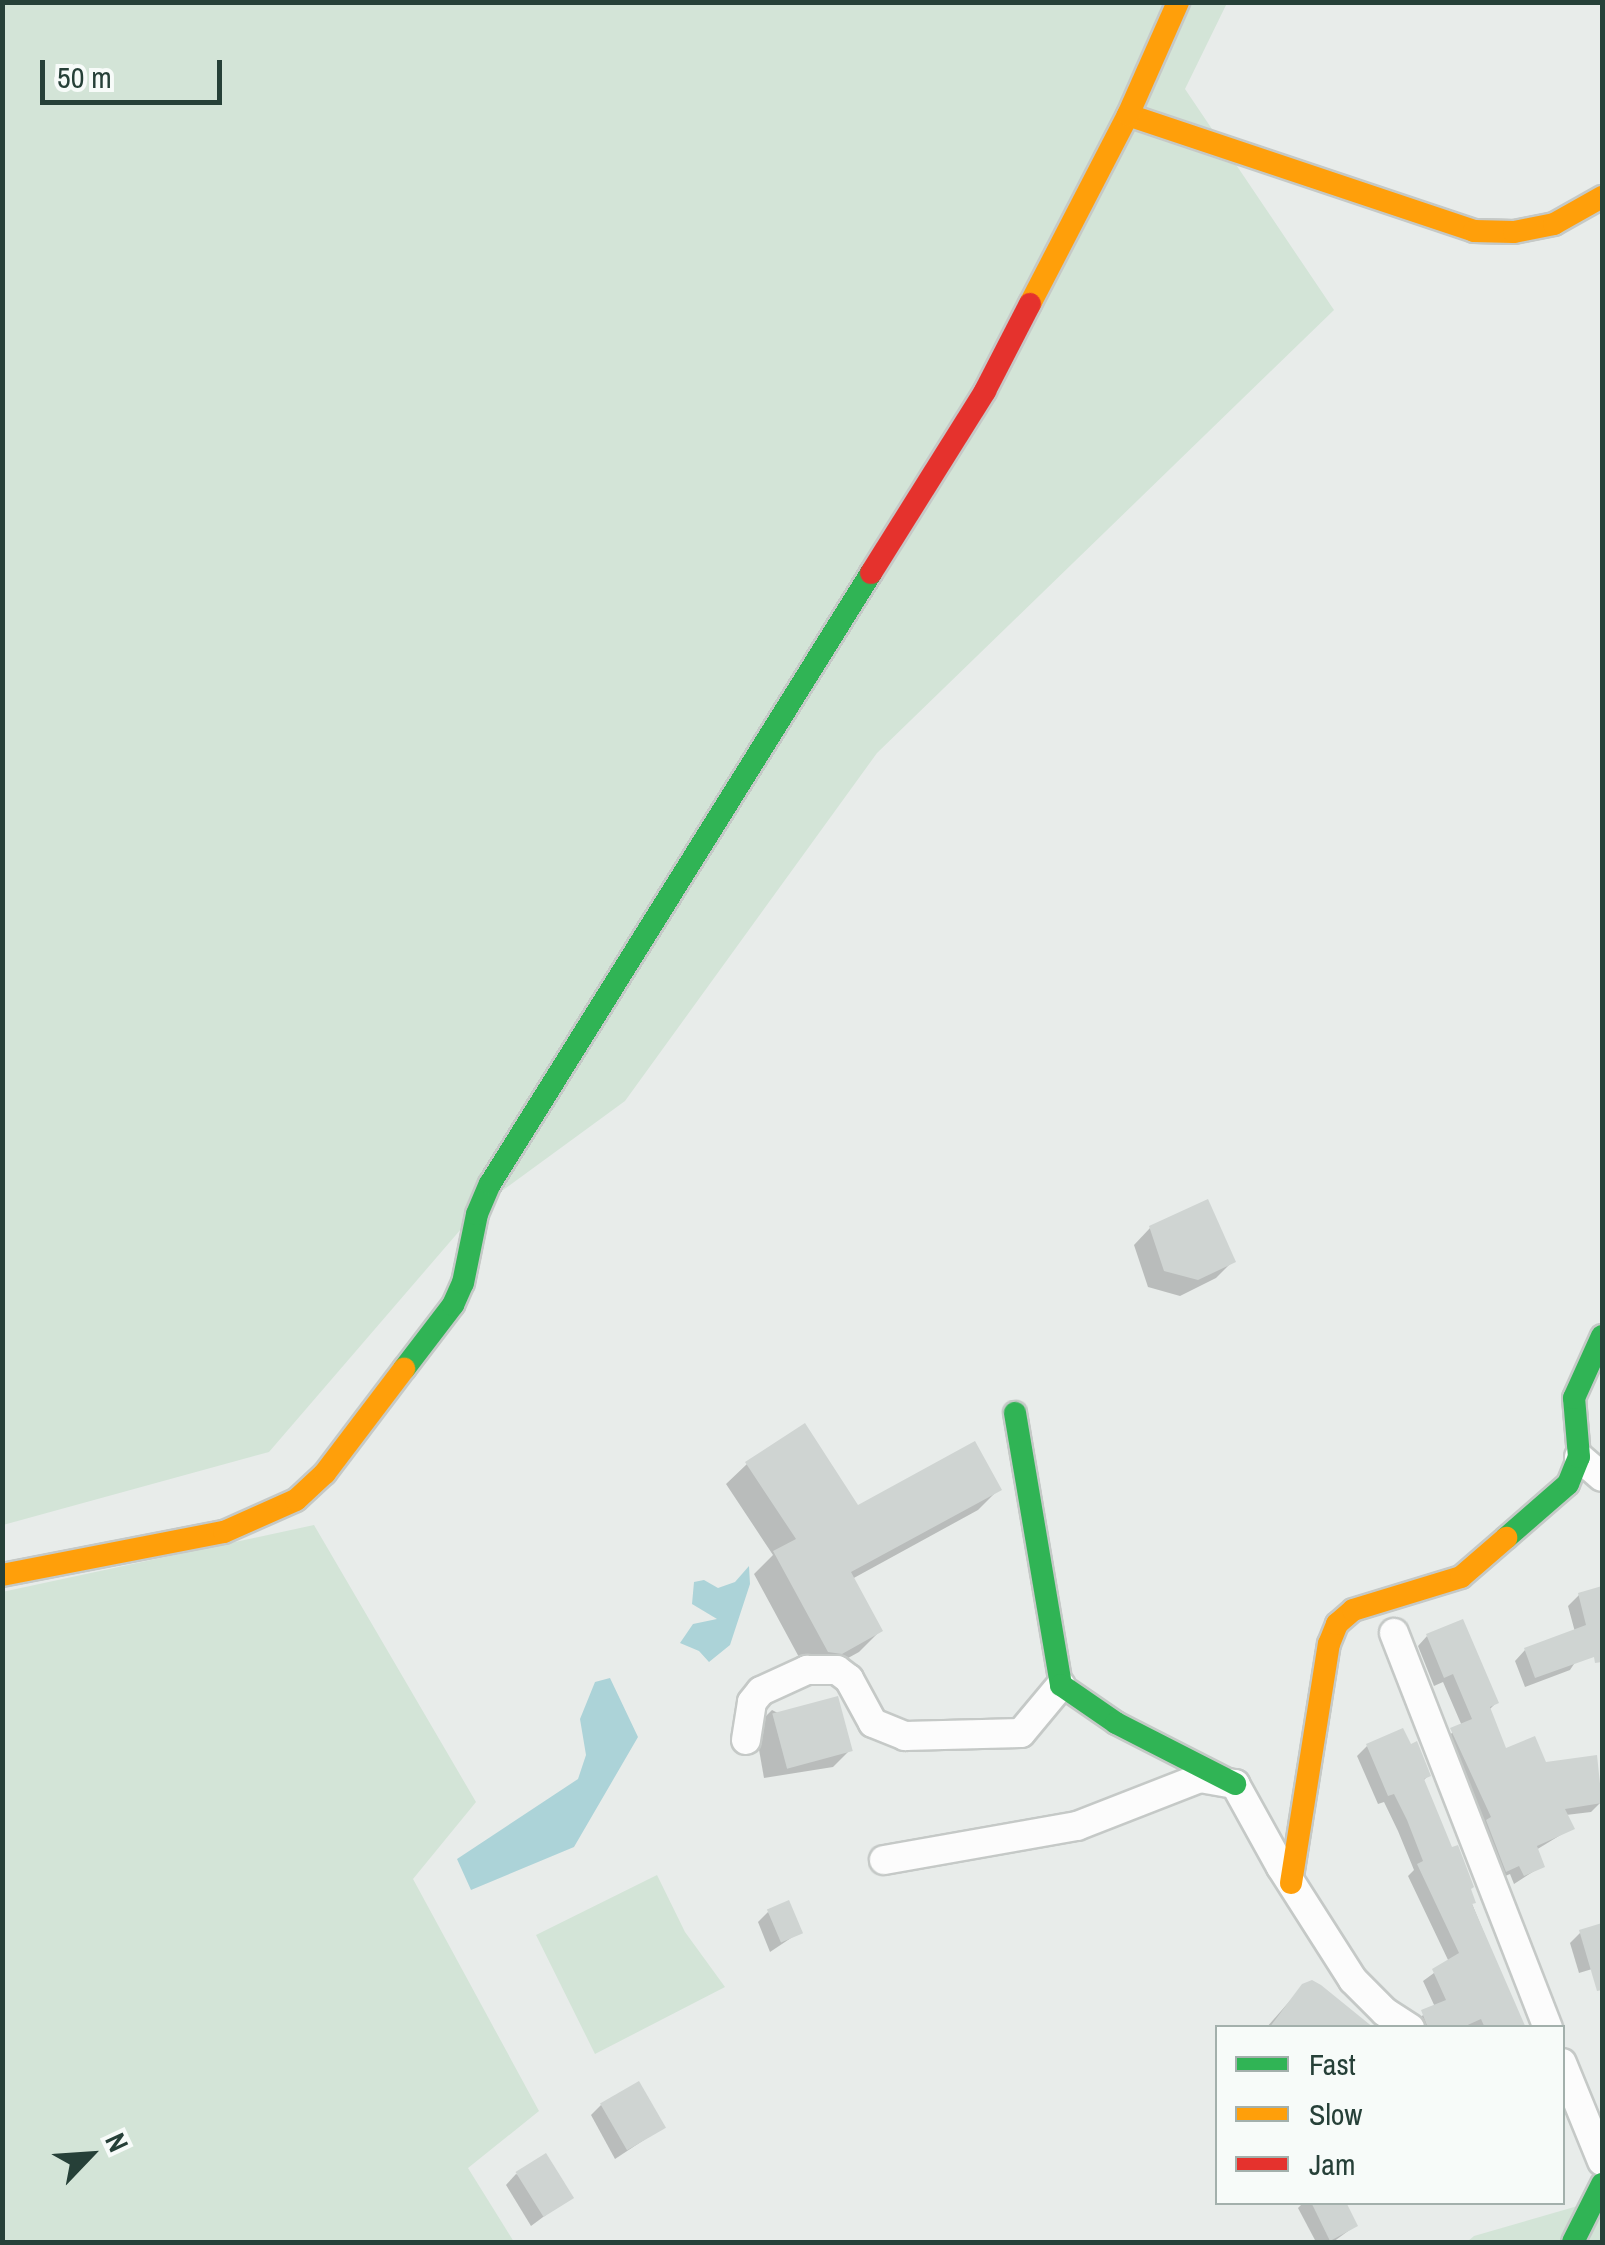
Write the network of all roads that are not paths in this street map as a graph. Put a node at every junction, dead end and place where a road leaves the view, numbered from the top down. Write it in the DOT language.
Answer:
graph roads {
  1 [pos="1178,2"];
  2 [pos="1128,115"];
  3 [pos="1602,197"];
  4 [pos="1602,1336"];
  5 [pos="1015,1413"];
  6 [pos="1579,1457"];
  7 [pos="1602,1477"];
  8 [pos="2,1575"];
  9 [pos="1394,1633"];
  10 [pos="1060,1685"];
  11 [pos="746,1740"];
  12 [pos="1235,1784"];
  13 [pos="884,1860"];
  14 [pos="1291,1883"];
  15 [pos="1405,2025"];
  16 [pos="1547,2025"];
  17 [pos="1565,2070"];
  18 [pos="1565,2114"];
  19 [pos="1588,2126"];
  20 [pos="1602,2161"];
  21 [pos="1602,2184"];
  22 [pos="1573,2242"];
  1 -- 2 [label="street"];
  2 -- 3 [label="street"];
  2 -- 8 [label="street"];
  4 -- 6 [label="street"];
  5 -- 10 [label="street"];
  6 -- 7 [label="street"];
  6 -- 14 [label="street"];
  9 -- 16 [label="street"];
  10 -- 11 [label="street"];
  10 -- 12 [label="street"];
  12 -- 13 [label="street"];
  12 -- 14 [label="street"];
  14 -- 15 [label="street"];
  17 -- 19 [label="street"];
  18 -- 19 [label="street"];
  19 -- 20 [label="street"];
  21 -- 22 [label="street"];
}
